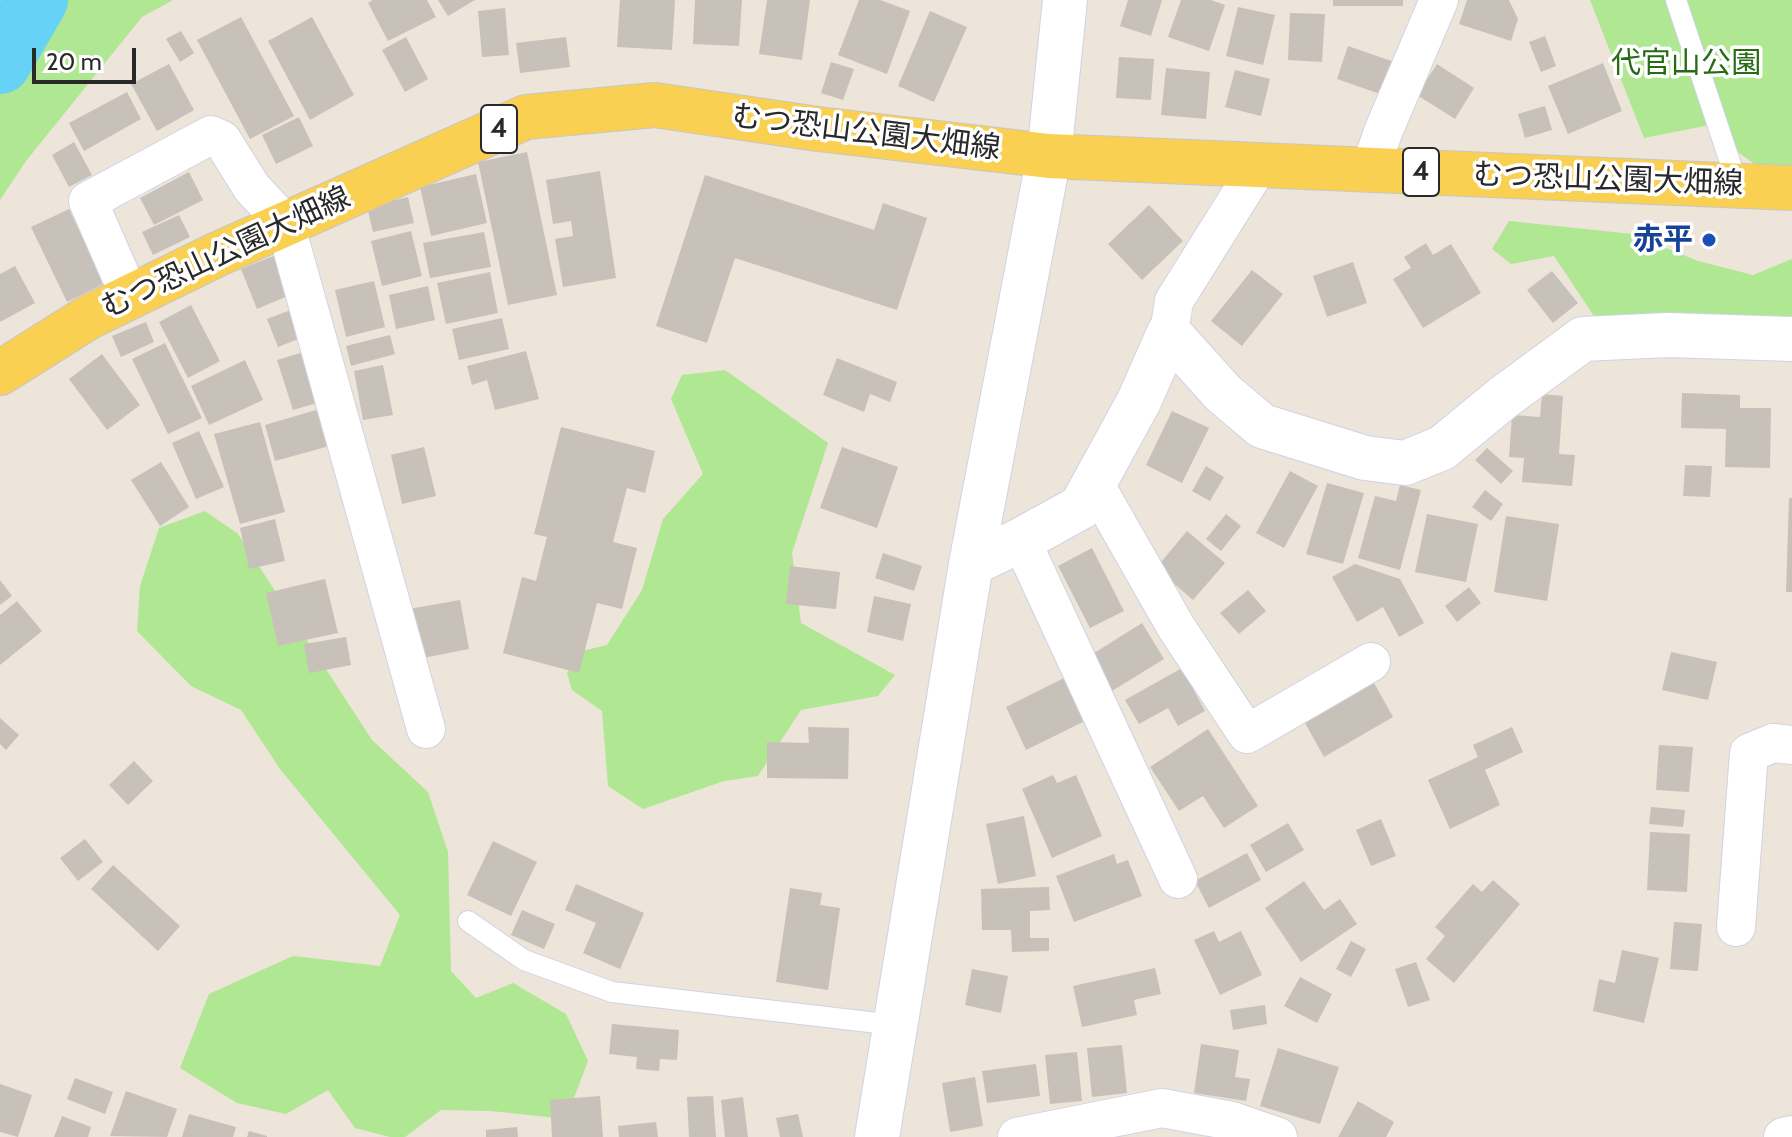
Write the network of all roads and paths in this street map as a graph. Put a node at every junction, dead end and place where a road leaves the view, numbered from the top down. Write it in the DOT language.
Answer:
graph roads {
  1 [pos="1065,0"];
  2 [pos="1439,0"];
  3 [pos="1676,0"];
  4 [pos="1049,156"];
  5 [pos="1259,165"];
  6 [pos="1370,170"];
  7 [pos="1738,186"];
  8 [pos="1792,188"];
  9 [pos="285,223"];
  10 [pos="130,297"];
  11 [pos="1169,333"];
  12 [pos="1792,339"];
  13 [pos="0,373"];
  14 [pos="1094,483"];
  15 [pos="1021,540"];
  16 [pos="971,564"];
  17 [pos="1371,662"];
  18 [pos="426,729"];
  19 [pos="1792,745"];
  20 [pos="1178,879"];
  21 [pos="468,921"];
  22 [pos="1736,927"];
  23 [pos="895,1025"];
  24 [pos="1792,1135"];
  25 [pos="877,1137"];
  26 [pos="1017,1137"];
  27 [pos="1278,1137"];
  28 [pos="1783,1137"];
  1 -- 4 [label="street"];
  2 -- 6 [label="street"];
  3 -- 7 [label="lane"];
  4 -- 5 [label="main road, むつ恐山公園大畑線 / 4"];
  4 -- 9 [label="main road, むつ恐山公園大畑線 / 4"];
  4 -- 16 [label="street"];
  5 -- 6 [label="main road, むつ恐山公園大畑線 / 4"];
  5 -- 11 [label="street"];
  6 -- 7 [label="main road, むつ恐山公園大畑線 / 4"];
  7 -- 8 [label="main road, むつ恐山公園大畑線 / 4"];
  9 -- 10 [label="main road, むつ恐山公園大畑線 / 4"];
  9 -- 10 [label="street"];
  9 -- 18 [label="street"];
  10 -- 13 [label="main road, むつ恐山公園大畑線 / 4"];
  11 -- 12 [label="street"];
  11 -- 14 [label="street"];
  14 -- 15 [label="street"];
  14 -- 17 [label="street"];
  15 -- 16 [label="street"];
  15 -- 20 [label="street"];
  16 -- 23 [label="street"];
  19 -- 22 [label="street"];
  21 -- 23 [label="lane"];
  23 -- 25 [label="street"];
  24 -- 28 [label="street"];
  26 -- 27 [label="street"];
}
